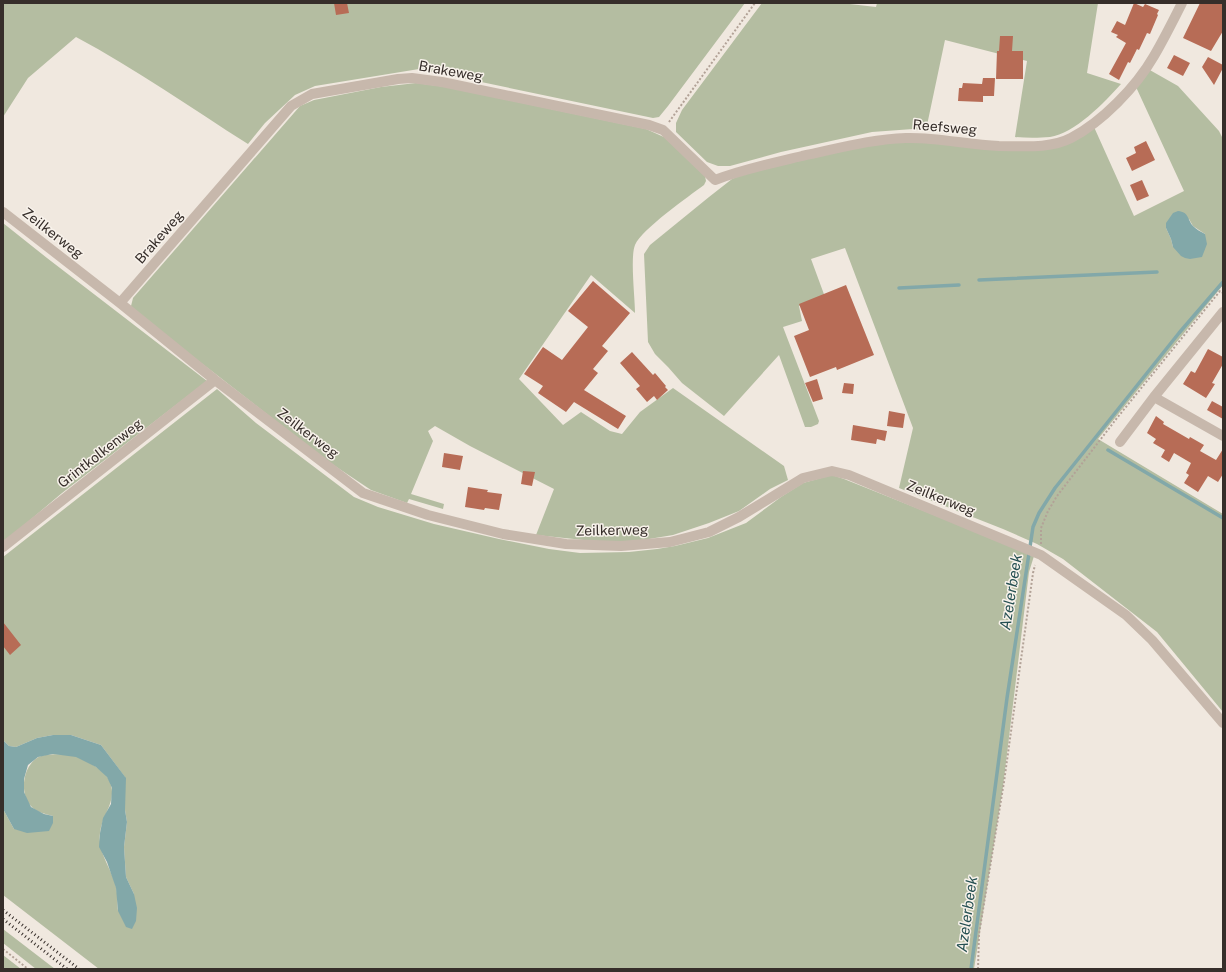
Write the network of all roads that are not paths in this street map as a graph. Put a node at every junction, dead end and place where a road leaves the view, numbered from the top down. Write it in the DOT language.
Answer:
graph roads {
  1 [pos="1182,3"];
  2 [pos="663,130"];
  3 [pos="3,212"];
  4 [pos="120,303"];
  5 [pos="1223,312"];
  6 [pos="215,380"];
  7 [pos="1154,397"];
  8 [pos="1223,436"];
  9 [pos="1120,442"];
  10 [pos="3,547"];
  11 [pos="1223,724"];
  1 -- 2 [label="street, Reefsweg"];
  2 -- 4 [label="street, Brakeweg"];
  3 -- 4 [label="street, Zeilkerweg"];
  4 -- 6 [label="street, Zeilkerweg"];
  5 -- 7 [label="street"];
  6 -- 10 [label="street, Grintkolkenweg"];
  6 -- 11 [label="street, Zeilkerweg"];
  7 -- 8 [label="street"];
  7 -- 9 [label="street"];
}
